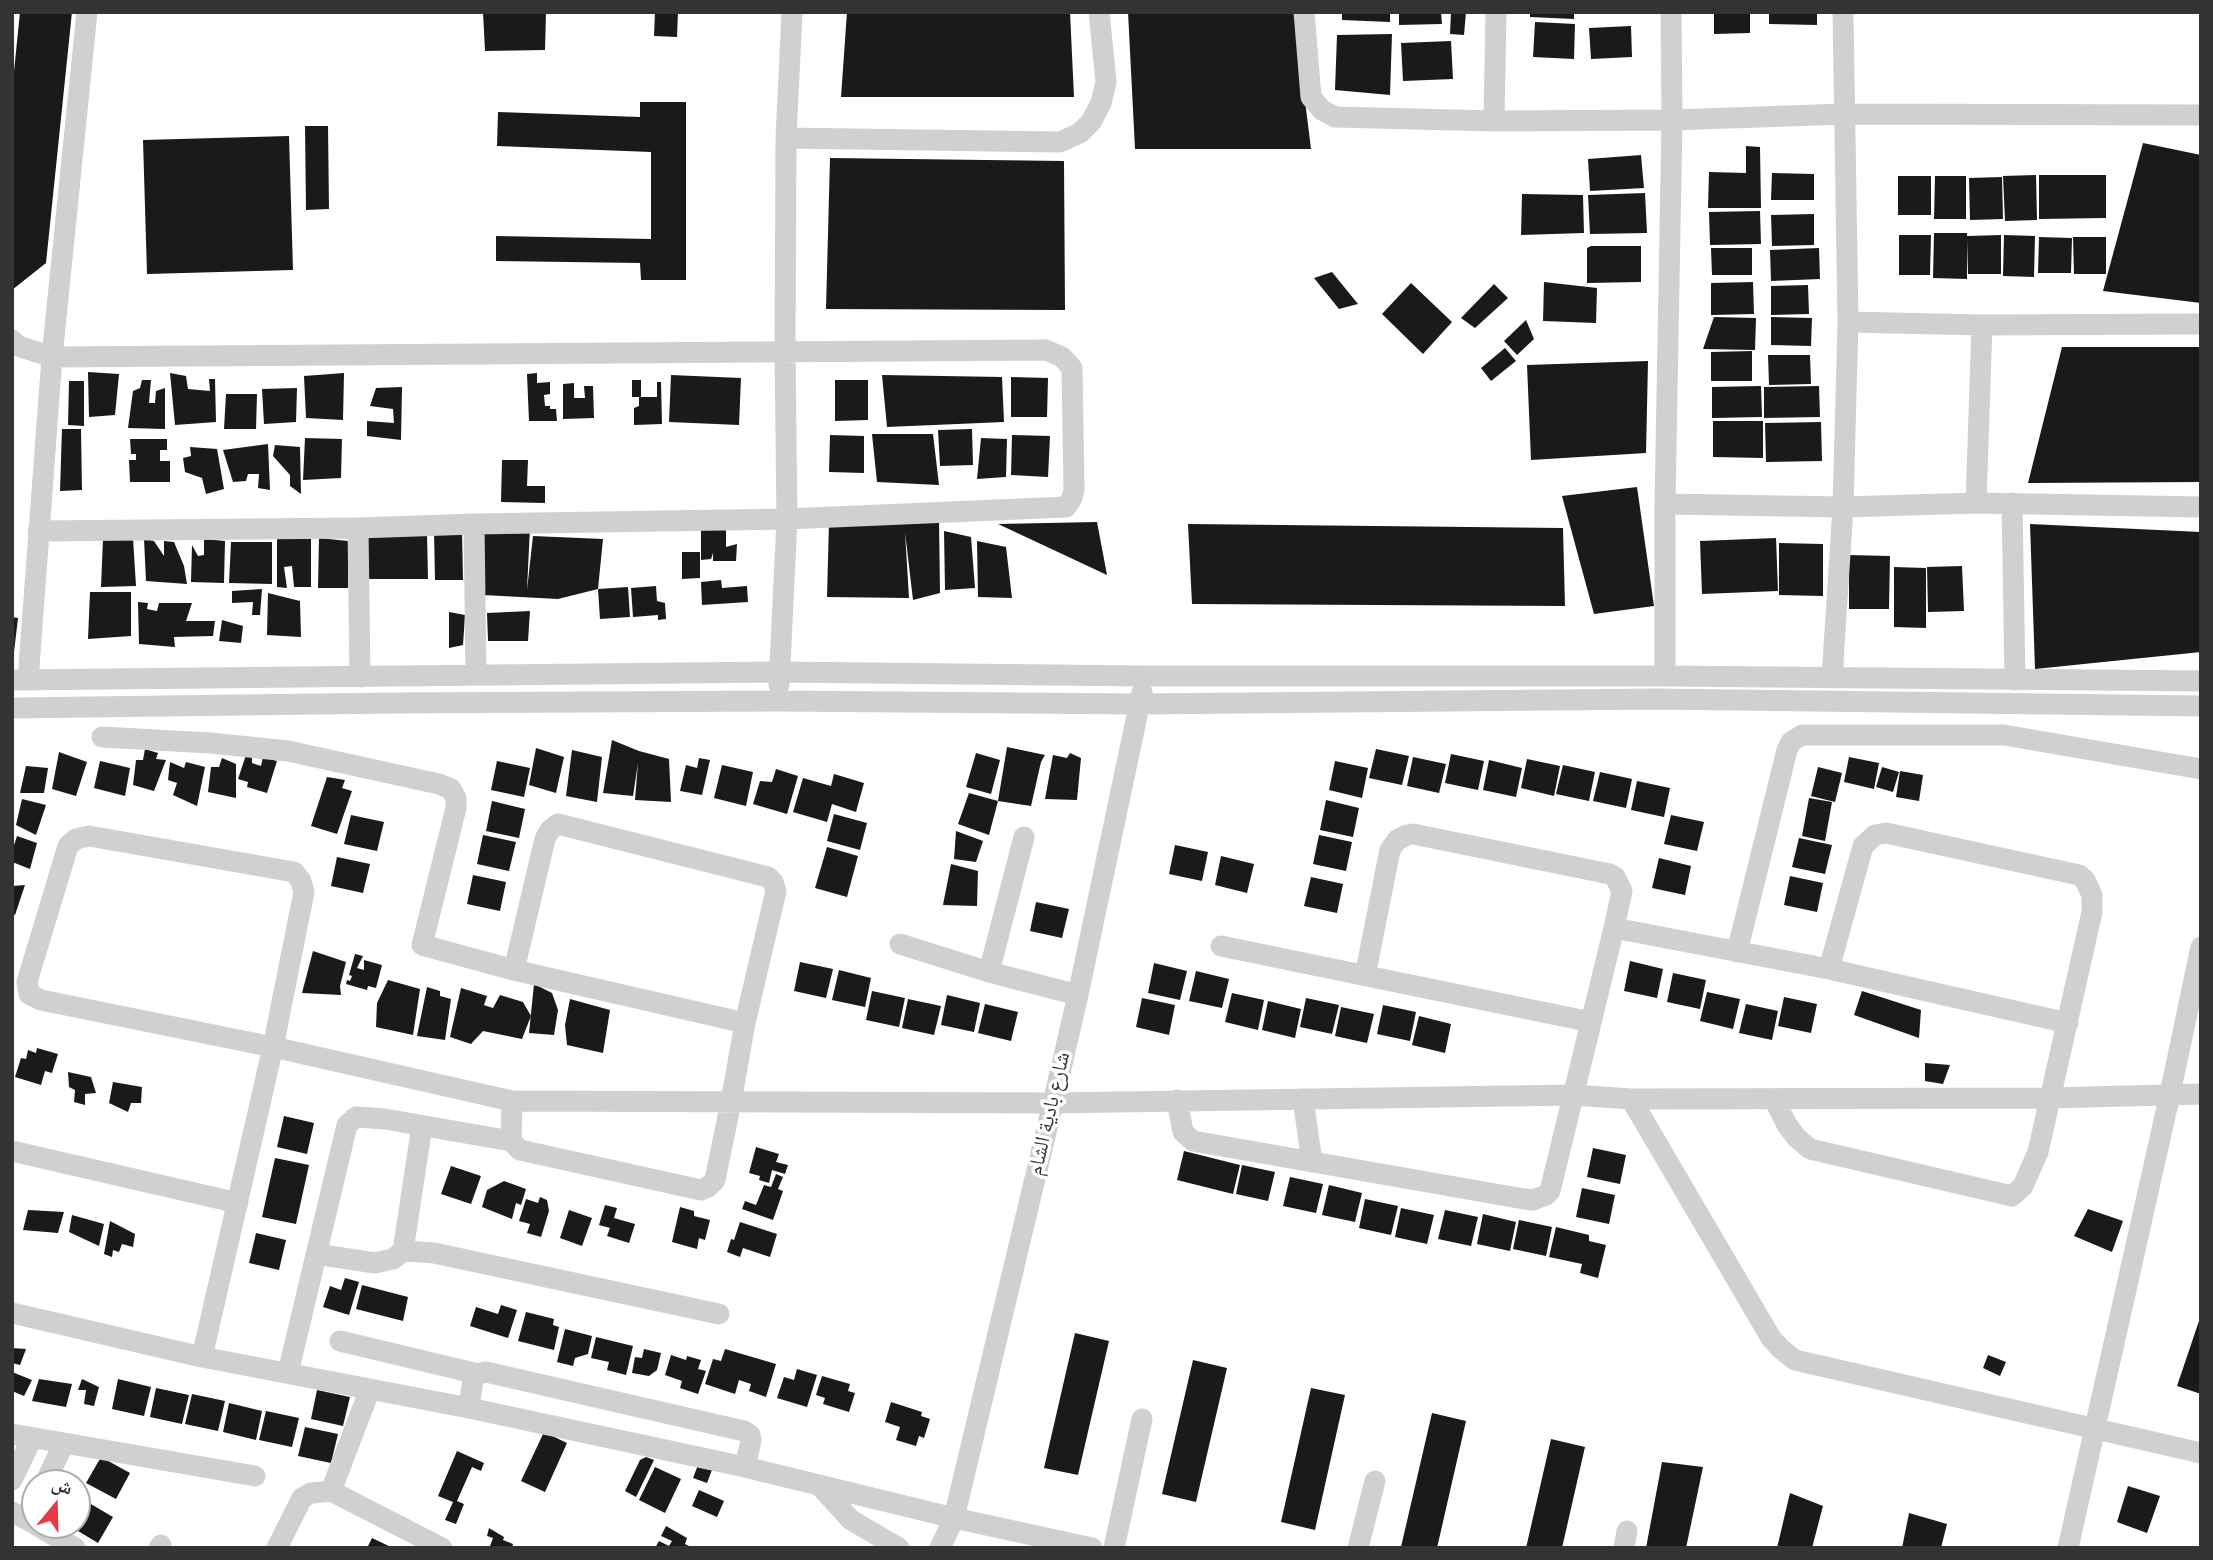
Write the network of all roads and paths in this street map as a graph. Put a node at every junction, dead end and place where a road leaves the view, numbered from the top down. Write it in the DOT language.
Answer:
graph roads {
  1 [pos="87,12"];
  2 [pos="792,12"];
  3 [pos="1100,12"];
  4 [pos="1304,12"];
  5 [pos="1496,12"];
  6 [pos="1671,12"];
  7 [pos="1843,12"];
  8 [pos="1845,114"];
  9 [pos="2201,115"];
  10 [pos="1672,120"];
  11 [pos="1494,121"];
  12 [pos="786,138"];
  13 [pos="1848,323"];
  14 [pos="2201,324"];
  15 [pos="1982,325"];
  16 [pos="12,340"];
  17 [pos="785,353"];
  18 [pos="52,357"];
  19 [pos="1976,503"];
  20 [pos="2012,503"];
  21 [pos="1664,504"];
  22 [pos="1843,507"];
  23 [pos="2201,507"];
  24 [pos="787,519"];
  25 [pos="474,524"];
  26 [pos="358,528"];
  27 [pos="38,531"];
  28 [pos="779,672"];
  29 [pos="476,675"];
  30 [pos="1145,676"];
  31 [pos="1419,676"];
  32 [pos="1665,676"];
  33 [pos="360,677"];
  34 [pos="1832,678"];
  35 [pos="20,680"];
  36 [pos="2015,680"];
  37 [pos="2201,681"];
  38 [pos="778,701"];
  39 [pos="1420,701"];
  40 [pos="1140,704"];
  41 [pos="2201,706"];
  42 [pos="12,708"];
  43 [pos="102,737"];
  44 [pos="2201,769"];
  45 [pos="1024,837"];
  46 [pos="1614,928"];
  47 [pos="900,944"];
  48 [pos="1221,946"];
  49 [pos="2201,947"];
  50 [pos="1737,952"];
  51 [pos="1829,969"];
  52 [pos="514,970"];
  53 [pos="989,972"];
  54 [pos="1365,976"];
  55 [pos="21,992"];
  56 [pos="1078,995"];
  57 [pos="1591,1022"];
  58 [pos="745,1023"];
  59 [pos="2068,1023"];
  60 [pos="273,1047"];
  61 [pos="2170,1094"];
  62 [pos="2201,1094"];
  63 [pos="1573,1095"];
  64 [pos="2050,1098"];
  65 [pos="1303,1099"];
  66 [pos="1631,1099"];
  67 [pos="1774,1099"];
  68 [pos="1177,1100"];
  69 [pos="512,1101"];
  70 [pos="731,1102"];
  71 [pos="1053,1103"];
  72 [pos="422,1126"];
  73 [pos="512,1141"];
  74 [pos="12,1151"];
  75 [pos="1312,1162"];
  76 [pos="238,1203"];
  77 [pos="403,1251"];
  78 [pos="316,1254"];
  79 [pos="12,1313"];
  80 [pos="719,1314"];
  81 [pos="340,1341"];
  82 [pos="202,1357"];
  83 [pos="288,1373"];
  84 [pos="478,1374"];
  85 [pos="370,1389"];
  86 [pos="469,1408"];
  87 [pos="1142,1419"];
  88 [pos="2095,1429"];
  89 [pos="22,1436"];
  90 [pos="64,1443"];
  91 [pos="2201,1453"];
  92 [pos="745,1467"];
  93 [pos="52,1469"];
  94 [pos="255,1476"];
  95 [pos="12,1480"];
  96 [pos="1375,1481"];
  97 [pos="820,1485"];
  98 [pos="331,1491"];
  99 [pos="954,1518"];
  100 [pos="277,1548"];
  101 [pos="442,1548"];
  102 [pos="899,1548"];
  103 [pos="940,1548"];
  104 [pos="1092,1548"];
  105 [pos="1114,1548"];
  106 [pos="1358,1548"];
  107 [pos="2068,1548"];
  1 -- 18 [label="street"];
  2 -- 12 [label="street"];
  3 -- 12 [label="street"];
  4 -- 11 [label="street"];
  5 -- 11 [label="street"];
  6 -- 10 [label="street"];
  7 -- 8 [label="street"];
  8 -- 9 [label="street"];
  8 -- 10 [label="street"];
  8 -- 13 [label="street"];
  10 -- 11 [label="street"];
  10 -- 21 [label="street"];
  12 -- 17 [label="street"];
  13 -- 15 [label="street"];
  13 -- 22 [label="street"];
  14 -- 15 [label="street"];
  15 -- 19 [label="street"];
  16 -- 18 [label="street"];
  17 -- 18 [label="street"];
  17 -- 24 [label="street"];
  17 -- 24 [label="street"];
  18 -- 27 [label="street"];
  19 -- 20 [label="street"];
  19 -- 22 [label="street"];
  20 -- 23 [label="street"];
  20 -- 36 [label="street"];
  21 -- 22 [label="street"];
  21 -- 32 [label="street"];
  22 -- 34 [label="street"];
  24 -- 25 [label="street"];
  24 -- 28 [label="street"];
  25 -- 26 [label="street"];
  25 -- 29 [label="street"];
  26 -- 27 [label="street"];
  26 -- 33 [label="street"];
  27 -- 35 [label="street"];
  28 -- 29 [label="street"];
  28 -- 30 [label="street"];
  28 -- 38 [label="street"];
  29 -- 33 [label="street"];
  30 -- 31 [label="street"];
  30 -- 40 [label="street, شارع بادية الشام"];
  31 -- 32 [label="street"];
  31 -- 39 [label="street"];
  32 -- 34 [label="street"];
  33 -- 35 [label="street"];
  34 -- 36 [label="street"];
  36 -- 37 [label="street"];
  38 -- 40 [label="street"];
  38 -- 42 [label="street"];
  39 -- 40 [label="street"];
  39 -- 41 [label="street"];
  40 -- 56 [label="street, شارع بادية الشام"];
  43 -- 52 [label="street"];
  44 -- 50 [label="street"];
  45 -- 53 [label="street"];
  46 -- 50 [label="street"];
  46 -- 54 [label="street"];
  46 -- 57 [label="street"];
  47 -- 53 [label="street"];
  48 -- 54 [label="street"];
  49 -- 61 [label="street"];
  50 -- 51 [label="street"];
  51 -- 59 [label="street"];
  51 -- 59 [label="street"];
  52 -- 58 [label="street"];
  52 -- 58 [label="street"];
  53 -- 56 [label="street"];
  54 -- 57 [label="street"];
  55 -- 60 [label="street"];
  55 -- 60 [label="street"];
  56 -- 71 [label="street, شارع بادية الشام"];
  57 -- 63 [label="street"];
  58 -- 70 [label="street"];
  59 -- 64 [label="street"];
  60 -- 69 [label="street"];
  60 -- 76 [label="street"];
  61 -- 62 [label="street"];
  61 -- 64 [label="street"];
  61 -- 88 [label="street"];
  63 -- 65 [label="street"];
  63 -- 66 [label="street"];
  63 -- 75 [label="street"];
  64 -- 67 [label="street"];
  64 -- 67 [label="street"];
  65 -- 68 [label="street"];
  65 -- 75 [label="street"];
  66 -- 67 [label="street"];
  66 -- 88 [label="street"];
  68 -- 71 [label="street"];
  68 -- 75 [label="street"];
  69 -- 70 [label="street"];
  69 -- 73 [label="street"];
  70 -- 71 [label="street"];
  70 -- 73 [label="street"];
  71 -- 99 [label="street, شارع بادية الشام"];
  72 -- 73 [label="street"];
  72 -- 77 [label="street"];
  72 -- 78 [label="street"];
  74 -- 76 [label="street"];
  76 -- 82 [label="street"];
  77 -- 78 [label="street"];
  77 -- 80 [label="street"];
  78 -- 83 [label="street"];
  79 -- 82 [label="street"];
  81 -- 84 [label="street"];
  82 -- 83 [label="street"];
  83 -- 85 [label="street"];
  84 -- 86 [label="street"];
  84 -- 92 [label="street"];
  85 -- 86 [label="street"];
  85 -- 98 [label="street"];
  86 -- 92 [label="street"];
  87 -- 105 [label="street"];
  88 -- 91 [label="street"];
  88 -- 107 [label="street"];
  89 -- 90 [label="street"];
  89 -- 95 [label="street"];
  90 -- 93 [label="street"];
  90 -- 94 [label="street"];
  92 -- 97 [label="street"];
  96 -- 106 [label="street"];
  97 -- 99 [label="street"];
  97 -- 102 [label="street"];
  98 -- 100 [label="street"];
  98 -- 101 [label="street"];
  99 -- 103 [label="street, شارع بادية الشام"];
  99 -- 104 [label="street"];
}
